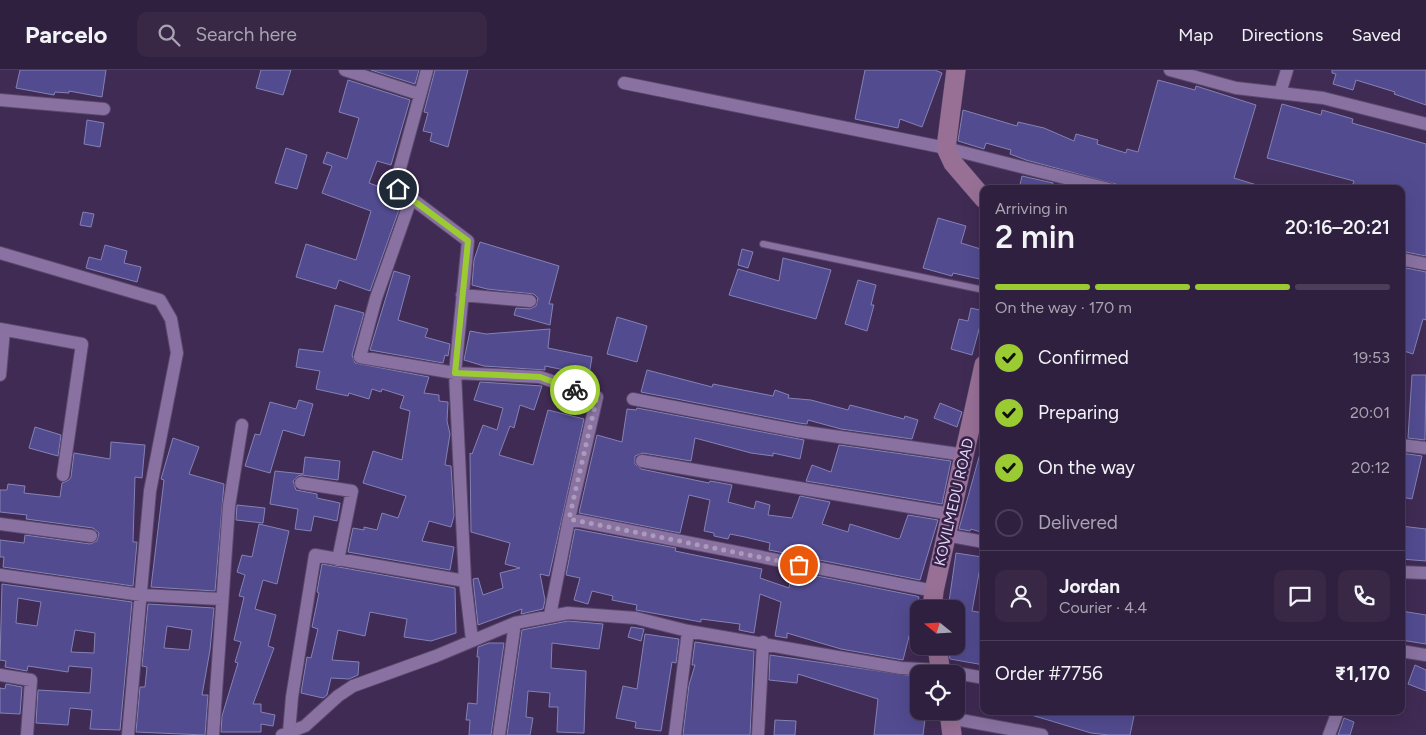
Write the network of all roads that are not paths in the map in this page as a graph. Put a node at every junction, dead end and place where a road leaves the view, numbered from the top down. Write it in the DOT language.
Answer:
graph roads {
  1 [pos="345,70"];
  2 [pos="427,70"];
  3 [pos="956,70"];
  4 [pos="1170,70"];
  5 [pos="1286,70"];
  6 [pos="624,83"];
  7 [pos="1280,93"];
  8 [pos="419,94"];
  9 [pos="0,100"];
  10 [pos="104,109"];
  11 [pos="1426,124"];
  12 [pos="946,148"];
  13 [pos="1092,185"];
  14 [pos="980,194"];
  15 [pos="411,199"];
  16 [pos="763,244"];
  17 [pos="0,253"];
  18 [pos="1405,260"];
  19 [pos="1426,264"];
  20 [pos="980,289"];
  21 [pos="462,295"];
  22 [pos="530,301"];
  23 [pos="2,329"];
  24 [pos="455,373"];
  25 [pos="0,375"];
  26 [pos="980,388"];
  27 [pos="633,399"];
  28 [pos="242,424"];
  29 [pos="1405,445"];
  30 [pos="1426,448"];
  31 [pos="965,455"];
  32 [pos="642,461"];
  33 [pos="63,475"];
  34 [pos="301,483"];
  35 [pos="950,514"];
  36 [pos="569,519"];
  37 [pos="0,524"];
  38 [pos="946,535"];
  39 [pos="91,536"];
  40 [pos="980,541"];
  41 [pos="338,560"];
  42 [pos="1405,572"];
  43 [pos="1426,573"];
  44 [pos="0,574"];
  45 [pos="465,581"];
  46 [pos="141,595"];
  47 [pos="221,600"];
  48 [pos="933,600"];
  49 [pos="550,615"];
  50 [pos="515,623"];
  51 [pos="688,631"];
  52 [pos="472,640"];
  53 [pos="763,642"];
  54 [pos="1405,652"];
  55 [pos="1426,655"];
  56 [pos="910,669"];
  57 [pos="0,675"];
  58 [pos="965,675"];
  59 [pos="980,677"];
  60 [pos="1336,715"];
  61 [pos="950,721"];
  62 [pos="286,734"];
  63 [pos="27,735"];
  64 [pos="128,735"];
  65 [pos="213,735"];
  66 [pos="500,735"];
  67 [pos="675,735"];
  68 [pos="758,735"];
  69 [pos="1042,735"];
  70 [pos="1329,735"];
  1 -- 8 [label="street"];
  2 -- 8 [label="street"];
  3 -- 12 [label="street"];
  4 -- 7 [label="street"];
  5 -- 7 [label="street"];
  6 -- 12 [label="street"];
  7 -- 11 [label="street"];
  8 -- 15 [label="street"];
  9 -- 10 [label="street"];
  12 -- 13 [label="street"];
  12 -- 14 [label="street"];
  15 -- 21 [label="street"];
  15 -- 24 [label="street"];
  16 -- 20 [label="lane"];
  17 -- 46 [label="street"];
  18 -- 19 [label="street"];
  21 -- 22 [label="street"];
  21 -- 24 [label="street"];
  23 -- 25 [label="street"];
  23 -- 33 [label="street"];
  24 -- 36 [label="street"];
  24 -- 45 [label="street"];
  26 -- 31 [label="street, KOVILMEDU ROAD"];
  27 -- 31 [label="street"];
  28 -- 47 [label="street"];
  29 -- 30 [label="street"];
  31 -- 35 [label="street, KOVILMEDU ROAD"];
  32 -- 35 [label="street"];
  34 -- 41 [label="street"];
  35 -- 38 [label="street, KOVILMEDU ROAD"];
  36 -- 48 [label="street"];
  36 -- 49 [label="street"];
  37 -- 39 [label="street"];
  38 -- 40 [label="street"];
  38 -- 48 [label="street, KOVILMEDU ROAD"];
  41 -- 45 [label="street"];
  41 -- 62 [label="street"];
  42 -- 43 [label="street"];
  44 -- 46 [label="street"];
  45 -- 52 [label="street"];
  46 -- 47 [label="street"];
  46 -- 64 [label="street"];
  47 -- 65 [label="street"];
  49 -- 50 [label="street"];
  49 -- 51 [label="street"];
  50 -- 52 [label="street"];
  50 -- 66 [label="street"];
  51 -- 53 [label="street"];
  51 -- 67 [label="street"];
  52 -- 62 [label="street"];
  53 -- 56 [label="street"];
  53 -- 68 [label="street"];
  54 -- 55 [label="street"];
  57 -- 63 [label="street"];
  58 -- 59 [label="street"];
  60 -- 70 [label="street"];
  61 -- 69 [label="street"];
}
